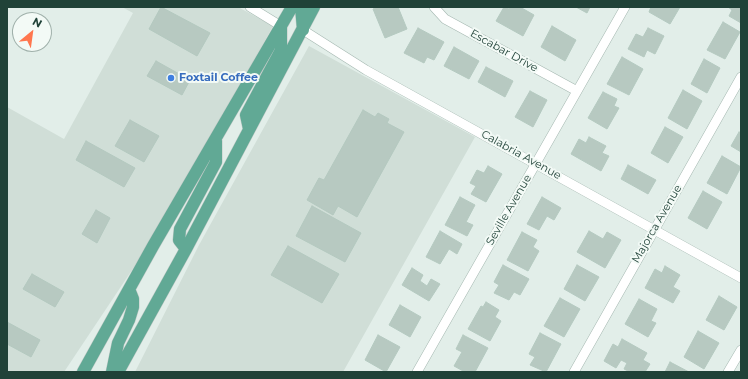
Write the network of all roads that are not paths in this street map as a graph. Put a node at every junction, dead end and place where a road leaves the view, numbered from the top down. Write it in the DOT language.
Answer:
graph roads {
  1 [pos="250,7"];
  2 [pos="292,7"];
  3 [pos="301,7"];
  4 [pos="314,7"];
  5 [pos="434,7"];
  6 [pos="625,7"];
  7 [pos="281,26"];
  8 [pos="303,30"];
  9 [pos="741,77"];
  10 [pos="577,91"];
  11 [pos="249,130"];
  12 [pos="216,140"];
  13 [pos="536,163"];
  14 [pos="654,229"];
  15 [pos="186,249"];
  16 [pos="741,278"];
  17 [pos="129,289"];
  18 [pos="741,350"];
  19 [pos="83,372"];
  20 [pos="112,372"];
  21 [pos="118,372"];
  22 [pos="417,372"];
  23 [pos="574,372"];
  24 [pos="728,372"];
  1 -- 7 [label="street"];
  2 -- 7 [label="main road"];
  3 -- 8 [label="main road"];
  4 -- 8 [label="main road"];
  5 -- 10 [label="street, Escabar Drive"];
  6 -- 10 [label="street, Seville Avenue"];
  7 -- 11 [label="main road"];
  7 -- 12 [label="main road"];
  8 -- 11 [label="main road"];
  8 -- 13 [label="street, Calabria Avenue"];
  9 -- 14 [label="street, Majorca Avenue"];
  10 -- 13 [label="street, Seville Avenue"];
  11 -- 15 [label="main road"];
  12 -- 15 [label="main road"];
  12 -- 17 [label="main road"];
  13 -- 14 [label="street, Calabria Avenue"];
  13 -- 22 [label="street, Seville Avenue"];
  14 -- 16 [label="street, Calabria Avenue"];
  14 -- 23 [label="street, Majorca Avenue"];
  15 -- 21 [label="main road"];
  17 -- 19 [label="main road"];
  17 -- 20 [label="main road"];
  18 -- 24 [label="street"];
}
